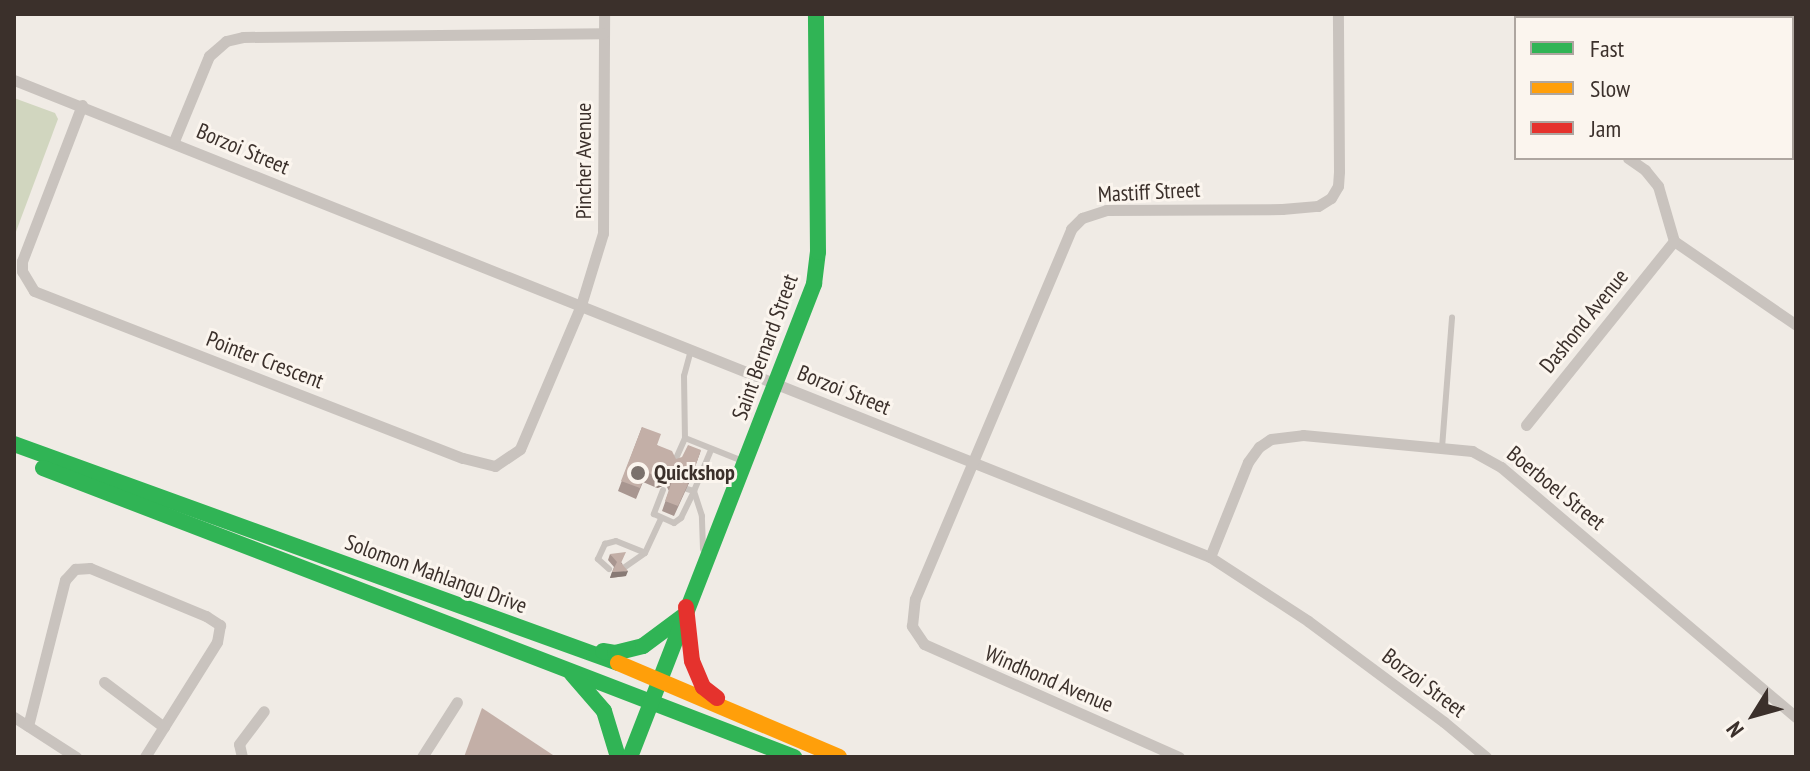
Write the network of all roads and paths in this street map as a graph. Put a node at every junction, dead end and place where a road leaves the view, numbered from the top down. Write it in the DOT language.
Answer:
graph roads {
  1 [pos="604,14"];
  2 [pos="816,14"];
  3 [pos="1338,14"];
  4 [pos="603,33"];
  5 [pos="14,80"];
  6 [pos="82,105"];
  7 [pos="174,141"];
  8 [pos="1631,160"];
  9 [pos="1674,241"];
  10 [pos="18,262"];
  11 [pos="581,305"];
  12 [pos="1452,317"];
  13 [pos="1796,325"];
  14 [pos="691,350"];
  15 [pos="777,385"];
  16 [pos="1526,425"];
  17 [pos="685,438"];
  18 [pos="14,444"];
  19 [pos="1442,448"];
  20 [pos="711,450"];
  21 [pos="14,457"];
  22 [pos="745,462"];
  23 [pos="674,463"];
  24 [pos="974,464"];
  25 [pos="663,490"];
  26 [pos="690,490"];
  27 [pos="661,519"];
  28 [pos="645,553"];
  29 [pos="1210,557"];
  30 [pos="704,562"];
  31 [pos="625,567"];
  32 [pos="609,569"];
  33 [pos="684,612"];
  34 [pos="912,626"];
  35 [pos="577,647"];
  36 [pos="563,666"];
  37 [pos="659,678"];
  38 [pos="104,682"];
  39 [pos="651,701"];
  40 [pos="457,702"];
  41 [pos="264,711"];
  42 [pos="744,716"];
  43 [pos="14,717"];
  44 [pos="1796,717"];
  45 [pos="28,726"];
  46 [pos="164,727"];
  47 [pos="76,757"];
  48 [pos="145,757"];
  49 [pos="242,757"];
  50 [pos="422,757"];
  51 [pos="618,757"];
  52 [pos="630,757"];
  53 [pos="794,757"];
  54 [pos="839,757"];
  55 [pos="1179,757"];
  56 [pos="1486,757"];
  1 -- 4 [label="street, Pincher Avenue"];
  2 -- 15 [label="main road, Saint Bernard Street"];
  3 -- 24 [label="street, Mastiff Street"];
  4 -- 7 [label="street"];
  4 -- 11 [label="street, Pincher Avenue"];
  5 -- 6 [label="street, Borzoi Street"];
  6 -- 7 [label="street, Borzoi Street"];
  6 -- 10 [label="street, Pointer Crescent"];
  7 -- 11 [label="street, Borzoi Street"];
  8 -- 9 [label="street"];
  9 -- 13 [label="street"];
  9 -- 16 [label="street, Dashond Avenue"];
  10 -- 11 [label="street, Pointer Crescent"];
  11 -- 14 [label="street, Borzoi Street"];
  12 -- 19 [label="lane"];
  14 -- 15 [label="street, Borzoi Street"];
  14 -- 17 [label="lane"];
  15 -- 22 [label="main road, Saint Bernard Street"];
  15 -- 24 [label="street, Borzoi Street"];
  17 -- 20 [label="lane"];
  17 -- 23 [label="lane"];
  18 -- 35 [label="main road, Solomon Mahlangu Drive"];
  19 -- 29 [label="street, Boerboel Street"];
  19 -- 44 [label="street, Boerboel Street"];
  20 -- 22 [label="lane"];
  20 -- 26 [label="lane"];
  21 -- 36 [label="main road, Solomon Mahlangu Drive"];
  22 -- 30 [label="main road, Saint Bernard Street"];
  24 -- 29 [label="street, Borzoi Street"];
  24 -- 34 [label="street, Mastiff Street"];
  25 -- 27 [label="lane"];
  26 -- 27 [label="lane"];
  26 -- 30 [label="lane"];
  27 -- 28 [label="lane"];
  28 -- 31 [label="lane"];
  28 -- 32 [label="lane"];
  29 -- 56 [label="street, Borzoi Street"];
  30 -- 33 [label="main road, Saint Bernard Street"];
  33 -- 35 [label="main road"];
  33 -- 37 [label="main road, Saint Bernard Street"];
  33 -- 42 [label="main road"];
  34 -- 55 [label="street, Windhond Avenue"];
  35 -- 37 [label="main road, Solomon Mahlangu Drive"];
  36 -- 39 [label="main road, Solomon Mahlangu Drive"];
  36 -- 51 [label="main road"];
  37 -- 39 [label="main road, Saint Bernard Street"];
  37 -- 42 [label="main road, Solomon Mahlangu Drive"];
  38 -- 46 [label="street"];
  39 -- 52 [label="main road, Saint Bernard Street"];
  39 -- 53 [label="main road, Solomon Mahlangu Drive"];
  40 -- 50 [label="street"];
  41 -- 49 [label="street"];
  42 -- 54 [label="main road, Solomon Mahlangu Drive"];
  43 -- 45 [label="street"];
  45 -- 46 [label="street"];
  45 -- 47 [label="street"];
  46 -- 48 [label="street"];
}
